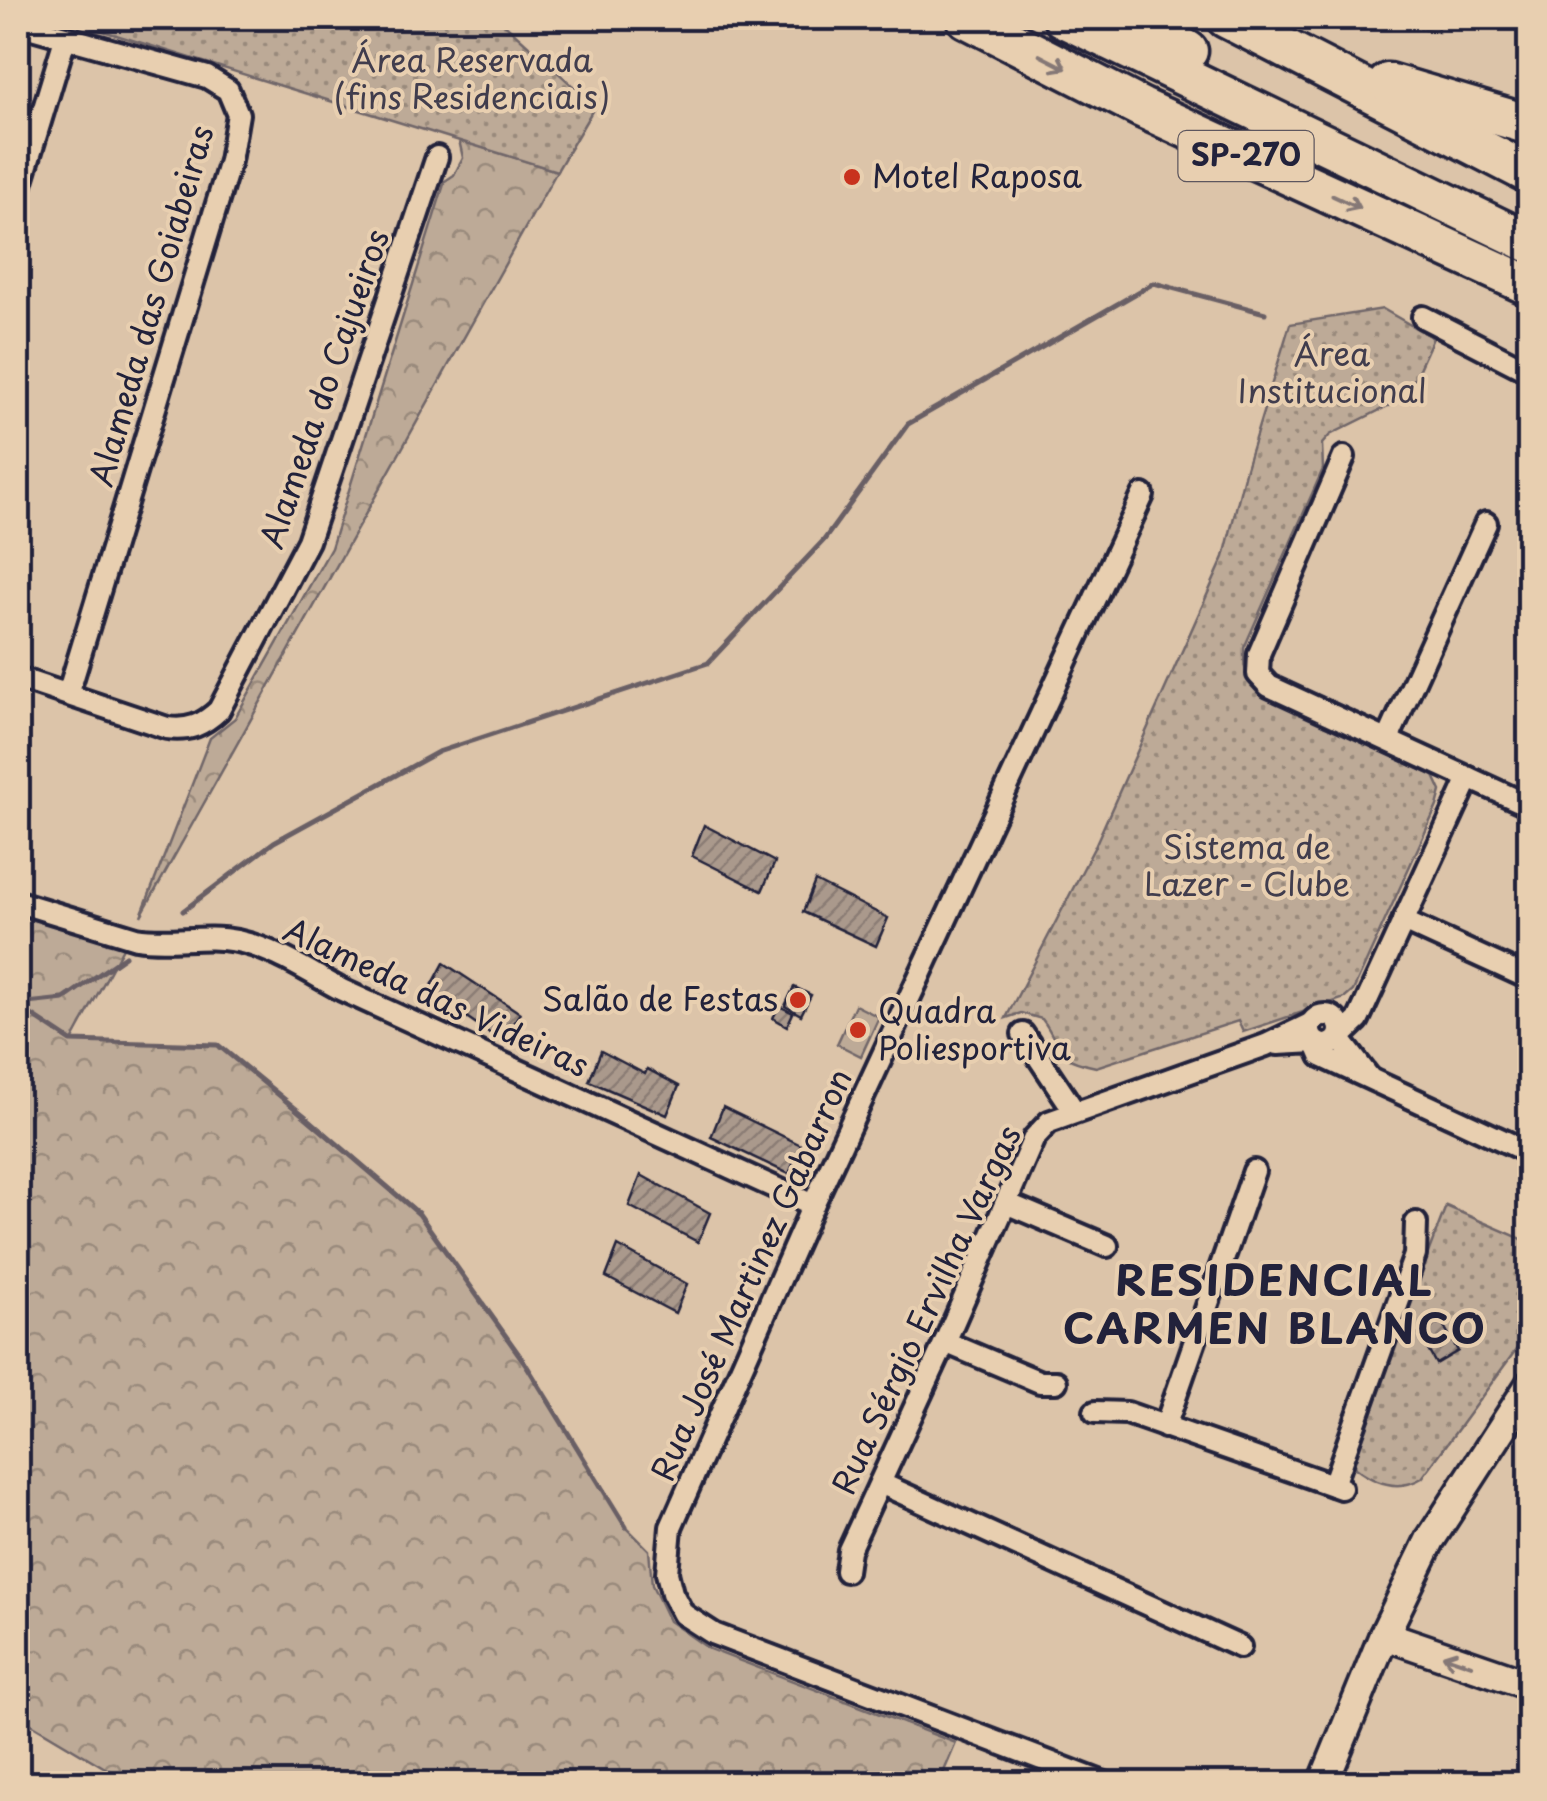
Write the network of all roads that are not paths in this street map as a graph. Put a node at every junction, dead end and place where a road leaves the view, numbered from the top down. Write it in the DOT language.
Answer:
graph roads {
  1 [pos="966,18"];
  2 [pos="1063,18"];
  3 [pos="1118,18"];
  4 [pos="1135,18"];
  5 [pos="1226,18"];
  6 [pos="18,24"];
  7 [pos="64,39"];
  8 [pos="1188,51"];
  9 [pos="1297,56"];
  10 [pos="1530,125"];
  11 [pos="437,158"];
  12 [pos="1530,174"];
  13 [pos="18,194"];
  14 [pos="1530,214"];
  15 [pos="1530,243"];
  16 [pos="1530,286"];
  17 [pos="1423,317"];
  18 [pos="1530,372"];
  19 [pos="1344,458"];
  20 [pos="1143,496"];
  21 [pos="1486,523"];
  22 [pos="18,678"];
  23 [pos="68,694"];
  24 [pos="1388,739"];
  25 [pos="1470,778"];
  26 [pos="1529,804"];
  27 [pos="18,902"];
  28 [pos="1403,921"];
  29 [pos="1530,979"];
  30 [pos="1370,995"];
  31 [pos="1319,1026"];
  32 [pos="1023,1034"];
  33 [pos="1339,1038"];
  34 [pos="1369,1077"];
  35 [pos="1074,1112"];
  36 [pos="1530,1152"];
  37 [pos="1254,1171"];
  38 [pos="1006,1203"];
  39 [pos="813,1205"];
  40 [pos="1416,1222"];
  41 [pos="1106,1246"];
  42 [pos="945,1342"];
  43 [pos="1056,1382"];
  44 [pos="1530,1385"];
  45 [pos="1095,1412"];
  46 [pos="1165,1427"];
  47 [pos="880,1483"];
  48 [pos="846,1570"];
  49 [pos="1384,1635"];
  50 [pos="1240,1647"];
  51 [pos="1530,1685"];
  52 [pos="1106,1784"];
  53 [pos="1324,1784"];
  1 -- 16 [label="highway, SP-270, one-way"];
  2 -- 15 [label="highway, SP-270"];
  3 -- 8 [label="highway, SP-270"];
  4 -- 8 [label="highway"];
  5 -- 9 [label="highway"];
  6 -- 7 [label="street, Alameda das Goiabeiras"];
  7 -- 13 [label="street"];
  7 -- 23 [label="street, Alameda das Goiabeiras"];
  8 -- 14 [label="highway, SP-270"];
  9 -- 10 [label="highway"];
  9 -- 12 [label="highway"];
  11 -- 23 [label="street, Alameda do Cajueiros"];
  17 -- 18 [label="street"];
  19 -- 24 [label="street"];
  20 -- 39 [label="street, Rua José Martinez Gabarron"];
  21 -- 24 [label="street"];
  22 -- 23 [label="street, Alameda do Cajueiros"];
  24 -- 25 [label="street"];
  25 -- 26 [label="street"];
  25 -- 28 [label="street"];
  27 -- 39 [label="street, Alameda das Videiras"];
  28 -- 29 [label="street"];
  28 -- 30 [label="street"];
  30 -- 31 [label="street, Rua Sérgio Ervilha Vargas"];
  30 -- 33 [label="street"];
  31 -- 33 [label="street, Rua Sérgio Ervilha Vargas"];
  31 -- 34 [label="street"];
  31 -- 35 [label="street, Rua Sérgio Ervilha Vargas"];
  32 -- 35 [label="street"];
  33 -- 34 [label="street"];
  34 -- 36 [label="street"];
  35 -- 38 [label="street, Rua Sérgio Ervilha Vargas"];
  37 -- 46 [label="street"];
  38 -- 41 [label="street"];
  38 -- 42 [label="street, Rua Sérgio Ervilha Vargas"];
  39 -- 52 [label="street, Rua José Martinez Gabarron"];
  40 -- 46 [label="street"];
  42 -- 43 [label="street"];
  42 -- 47 [label="street, Rua Sérgio Ervilha Vargas"];
  44 -- 49 [label="main road"];
  45 -- 46 [label="street"];
  47 -- 48 [label="street, Rua Sérgio Ervilha Vargas"];
  47 -- 50 [label="street"];
  51 -- 49 [label="main road, one-way"];
  49 -- 53 [label="main road"];
}
